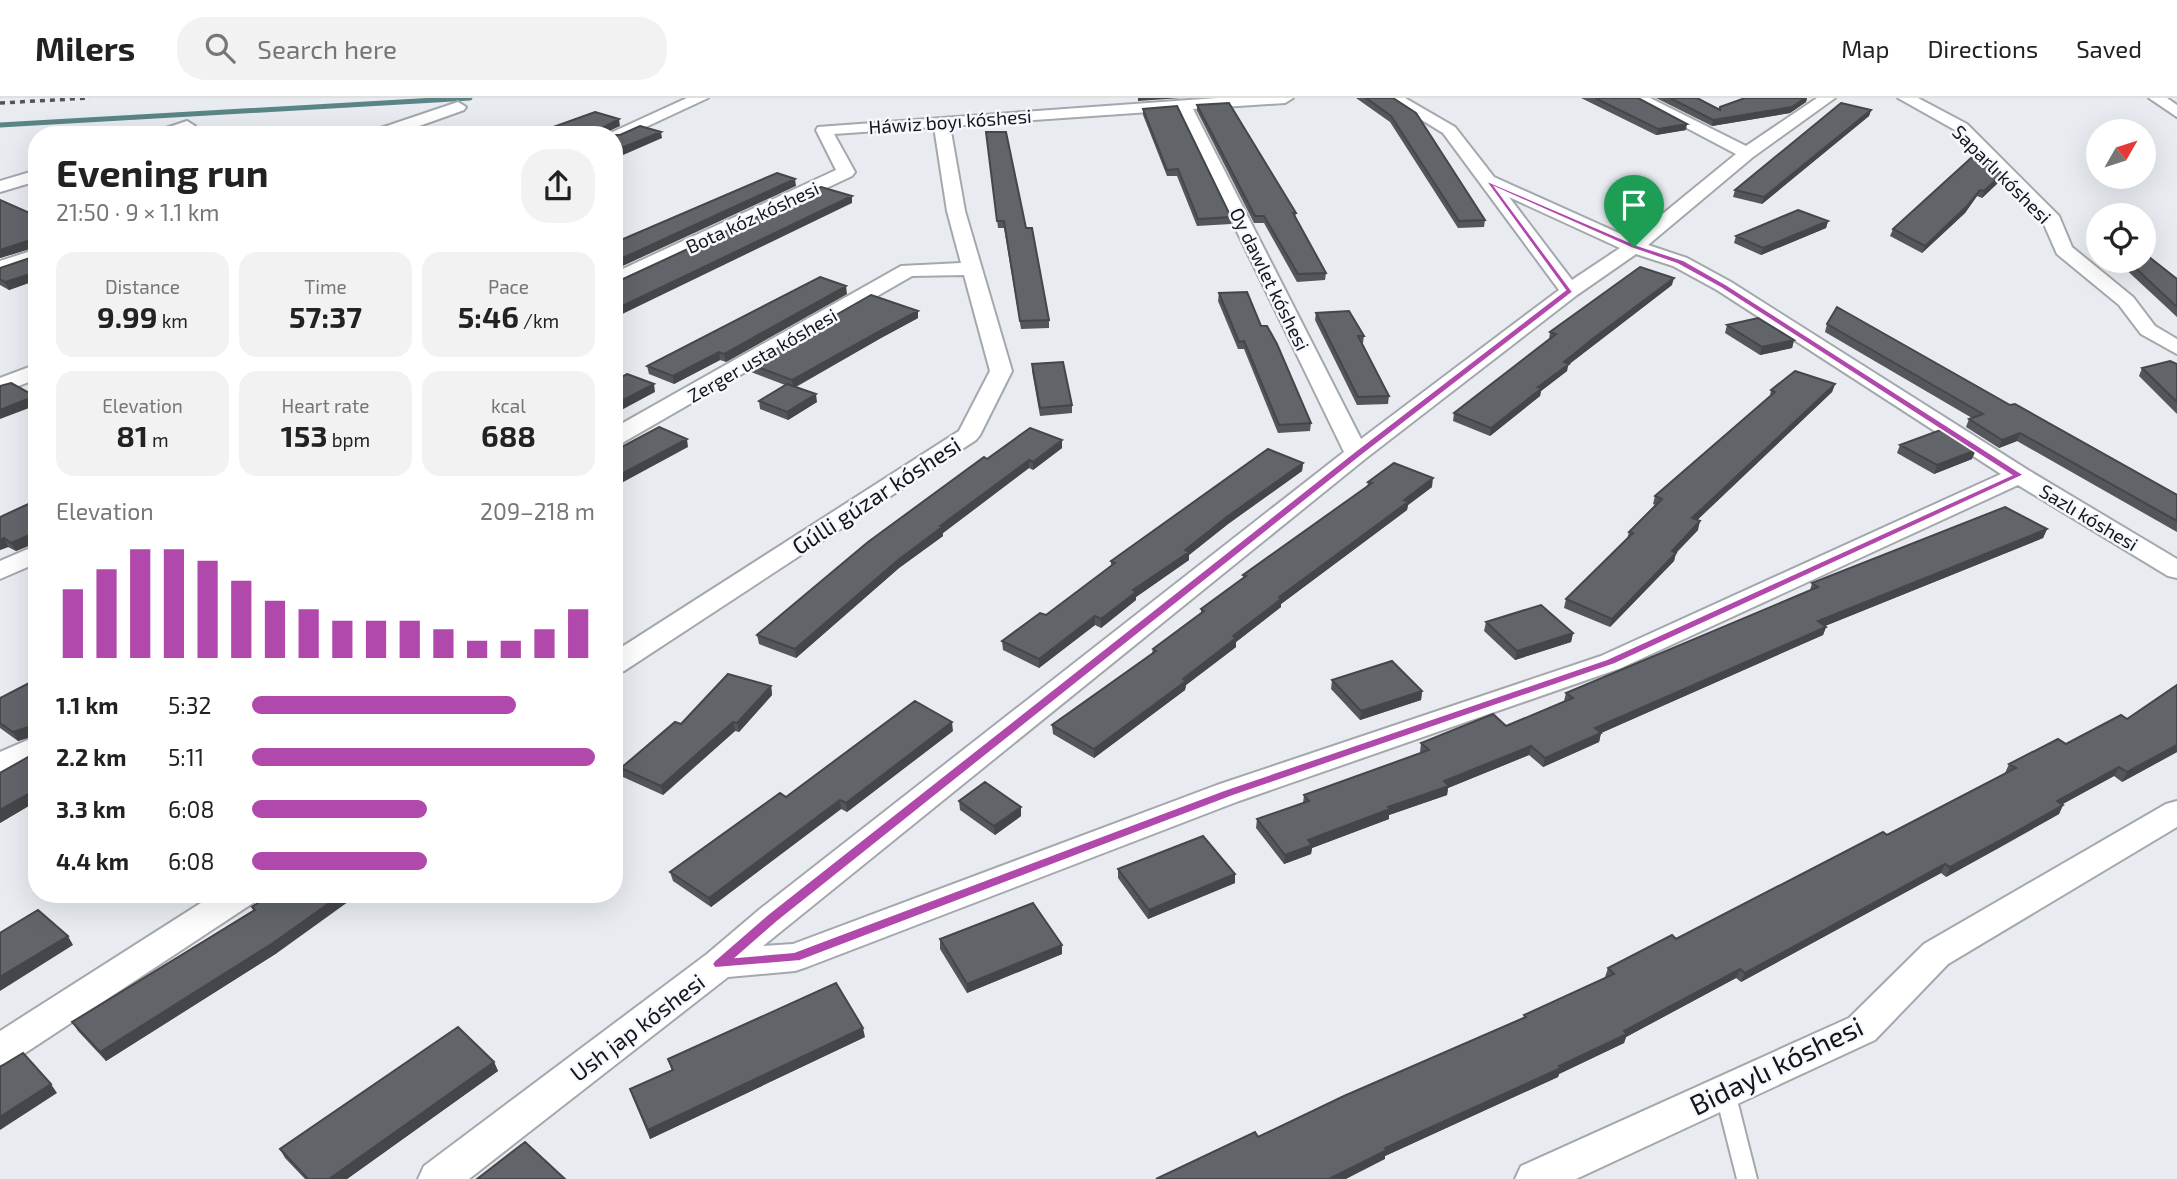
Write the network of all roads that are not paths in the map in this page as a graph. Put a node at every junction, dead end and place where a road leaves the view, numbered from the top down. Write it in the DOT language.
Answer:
graph roads {
  1 [pos="700,98"];
  2 [pos="1285,98"];
  3 [pos="1394,98"];
  4 [pos="1638,98"];
  5 [pos="1827,98"];
  6 [pos="1906,98"];
  7 [pos="2157,98"];
  8 [pos="1183,106"];
  9 [pos="458,107"];
  10 [pos="2177,112"];
  11 [pos="941,122"];
  12 [pos="403,126"];
  13 [pos="824,130"];
  14 [pos="623,131"];
  15 [pos="1747,153"];
  16 [pos="28,178"];
  17 [pos="1487,181"];
  18 [pos="0,187"];
  19 [pos="1634,247"];
  20 [pos="28,258"];
  21 [pos="0,268"];
  22 [pos="971,269"];
  23 [pos="623,278"];
  24 [pos="1570,291"];
  25 [pos="2177,348"];
  26 [pos="28,375"];
  27 [pos="0,386"];
  28 [pos="623,433"];
  29 [pos="1357,454"];
  30 [pos="2019,475"];
  31 [pos="28,557"];
  32 [pos="0,570"];
  33 [pos="2177,570"];
  34 [pos="623,660"];
  35 [pos="28,751"];
  36 [pos="0,765"];
  37 [pos="2177,812"];
  38 [pos="227,903"];
  39 [pos="720,964"];
  40 [pos="0,1050"];
  41 [pos="1725,1092"];
  42 [pos="438,1179"];
  43 [pos="1535,1179"];
  44 [pos="1747,1179"];
  1 -- 14 [label="street"];
  2 -- 8 [label="street, Háwiz boyı kóshesi"];
  3 -- 17 [label="street, Sazlı kóshesi"];
  4 -- 15 [label="street"];
  5 -- 15 [label="street, Ush jap kóshesi"];
  6 -- 25 [label="street, Saparlı kóshesi"];
  7 -- 10 [label="street"];
  8 -- 11 [label="street, Háwiz boyı kóshesi"];
  8 -- 29 [label="street, Oy dawlet kóshesi"];
  9 -- 12 [label="street"];
  11 -- 13 [label="street, Háwiz boyı kóshesi"];
  11 -- 22 [label="street, Gúlli gúzar kóshesi"];
  13 -- 23 [label="street, Bota kóz kóshesi"];
  15 -- 19 [label="street, Ush jap kóshesi"];
  16 -- 18 [label="street"];
  17 -- 19 [label="street, Sazlı kóshesi"];
  17 -- 24 [label="street, Sazlı kóshesi"];
  19 -- 24 [label="street, Ush jap kóshesi"];
  19 -- 30 [label="street, Sazlı kóshesi"];
  20 -- 21 [label="street"];
  22 -- 28 [label="street, Zerger usta kóshesi"];
  22 -- 34 [label="street, Gúlli gúzar kóshesi"];
  24 -- 29 [label="street, Ush jap kóshesi"];
  26 -- 27 [label="street"];
  29 -- 39 [label="street, Ush jap kóshesi"];
  30 -- 33 [label="street, Sazlı kóshesi"];
  30 -- 39 [label="street"];
  31 -- 32 [label="street"];
  35 -- 36 [label="street"];
  37 -- 41 [label="street, Bidaylı kóshesi"];
  38 -- 40 [label="street"];
  39 -- 42 [label="street, Ush jap kóshesi"];
  41 -- 43 [label="street, Bidaylı kóshesi"];
  41 -- 44 [label="lane"];
}
